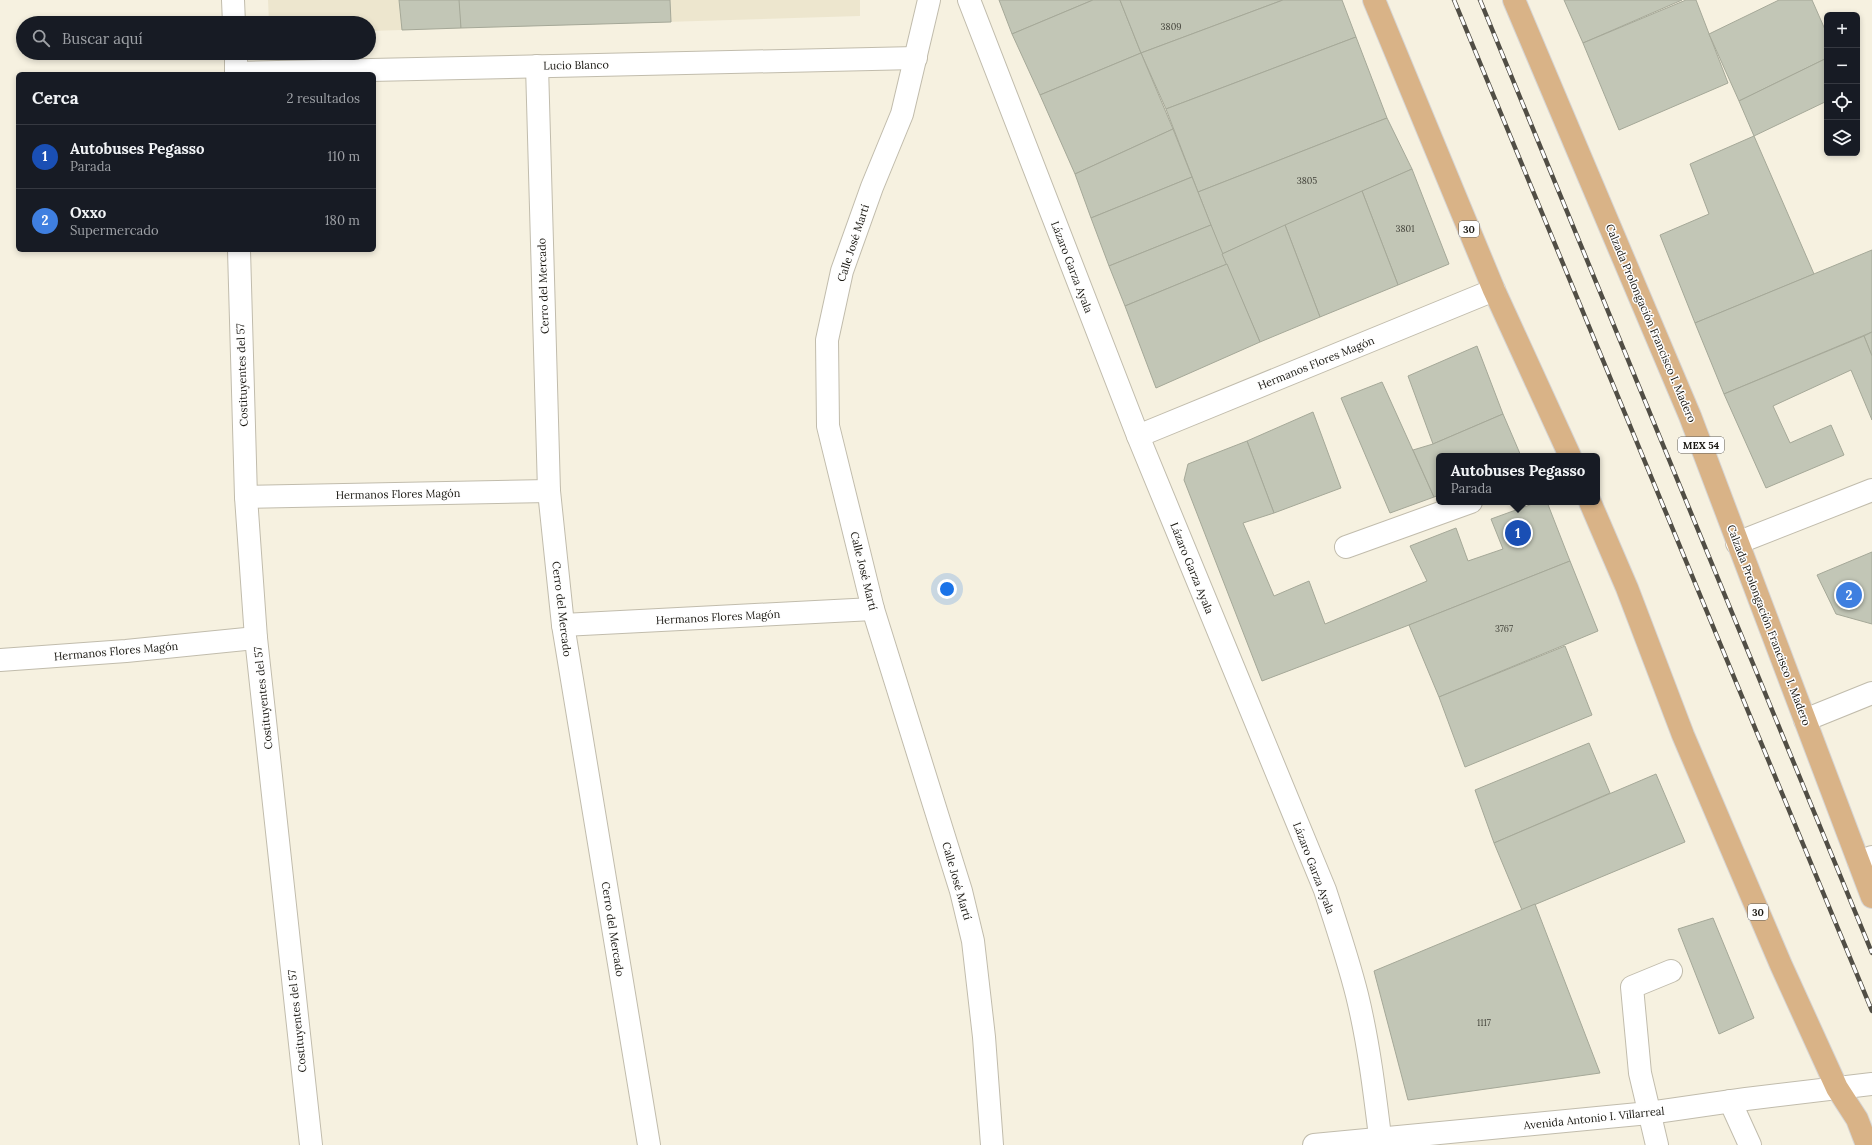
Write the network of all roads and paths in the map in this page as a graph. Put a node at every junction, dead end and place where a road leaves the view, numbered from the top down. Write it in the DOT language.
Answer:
graph roads {
  1 [pos="233,0"];
  2 [pos="929,0"];
  3 [pos="969,0"];
  4 [pos="1374,0"];
  5 [pos="1514,0"];
  6 [pos="234,16"];
  7 [pos="916,58"];
  8 [pos="236,60"];
  9 [pos="537,66"];
  10 [pos="236,72"];
  11 [pos="311,72"];
  12 [pos="239,252"];
  13 [pos="1494,290"];
  14 [pos="1138,436"];
  15 [pos="1569,453"];
  16 [pos="549,490"];
  17 [pos="1872,490"];
  18 [pos="246,497"];
  19 [pos="1463,505"];
  20 [pos="1591,505"];
  21 [pos="1737,543"];
  22 [pos="1346,547"];
  23 [pos="873,609"];
  24 [pos="562,625"];
  25 [pos="256,638"];
  26 [pos="0,660"];
  27 [pos="1872,694"];
  28 [pos="1805,720"];
  29 [pos="1865,860"];
  30 [pos="1872,897"];
  31 [pos="1671,971"];
  32 [pos="1872,1084"];
  33 [pos="1837,1088"];
  34 [pos="1730,1101"];
  35 [pos="1649,1113"];
  36 [pos="1381,1142"];
  37 [pos="311,1145"];
  38 [pos="649,1145"];
  39 [pos="992,1145"];
  40 [pos="1314,1145"];
  41 [pos="1657,1145"];
  42 [pos="1750,1145"];
  43 [pos="1867,1145"];
  1 -- 6 [label="street"];
  2 -- 7 [label="street, Calle José Martí"];
  3 -- 14 [label="street, Lázaro Garza Ayala"];
  4 -- 13 [label="main road, 30"];
  5 -- 21 [label="main road, Calzada Prolongación Francisco I. Madero / MEX 54"];
  7 -- 9 [label="street, Lucio Blanco"];
  7 -- 23 [label="street, Calle José Martí"];
  8 -- 10 [label="street"];
  9 -- 11 [label="street, Lucio Blanco"];
  9 -- 16 [label="street, Cerro del Mercado"];
  12 -- 18 [label="street, Costituyentes del 57"];
  13 -- 14 [label="street, Hermanos Flores Magón"];
  13 -- 15 [label="main road, 30"];
  14 -- 36 [label="street, Lázaro Garza Ayala"];
  16 -- 18 [label="street, Hermanos Flores Magón"];
  16 -- 24 [label="street, Cerro del Mercado"];
  17 -- 21 [label="street"];
  18 -- 25 [label="street, Costituyentes del 57"];
  19 -- 22 [label="street"];
  20 -- 33 [label="main road, 30"];
  21 -- 28 [label="main road, Calzada Prolongación Francisco I. Madero / MEX 54"];
  23 -- 24 [label="street, Hermanos Flores Magón"];
  23 -- 39 [label="street, Calle José Martí"];
  24 -- 38 [label="street, Cerro del Mercado"];
  25 -- 26 [label="street, Hermanos Flores Magón"];
  25 -- 37 [label="street, Costituyentes del 57"];
  27 -- 28 [label="street"];
  28 -- 29 [label="main road, Calzada Prolongación Francisco I. Madero / MEX 54"];
  29 -- 30 [label="main road, Calzada Prolongación Francisco I. Madero / MEX 54"];
  31 -- 35 [label="street"];
  32 -- 33 [label="street, Avenida Antonio I. Villarreal"];
  33 -- 34 [label="street, Avenida Antonio I. Villarreal"];
  33 -- 43 [label="main road, 30"];
  34 -- 35 [label="street, Avenida Antonio I. Villarreal"];
  34 -- 42 [label="street"];
  35 -- 36 [label="street, Avenida Antonio I. Villarreal"];
  35 -- 41 [label="street"];
  36 -- 40 [label="street, Avenida Antonio I. Villarreal"];
}
